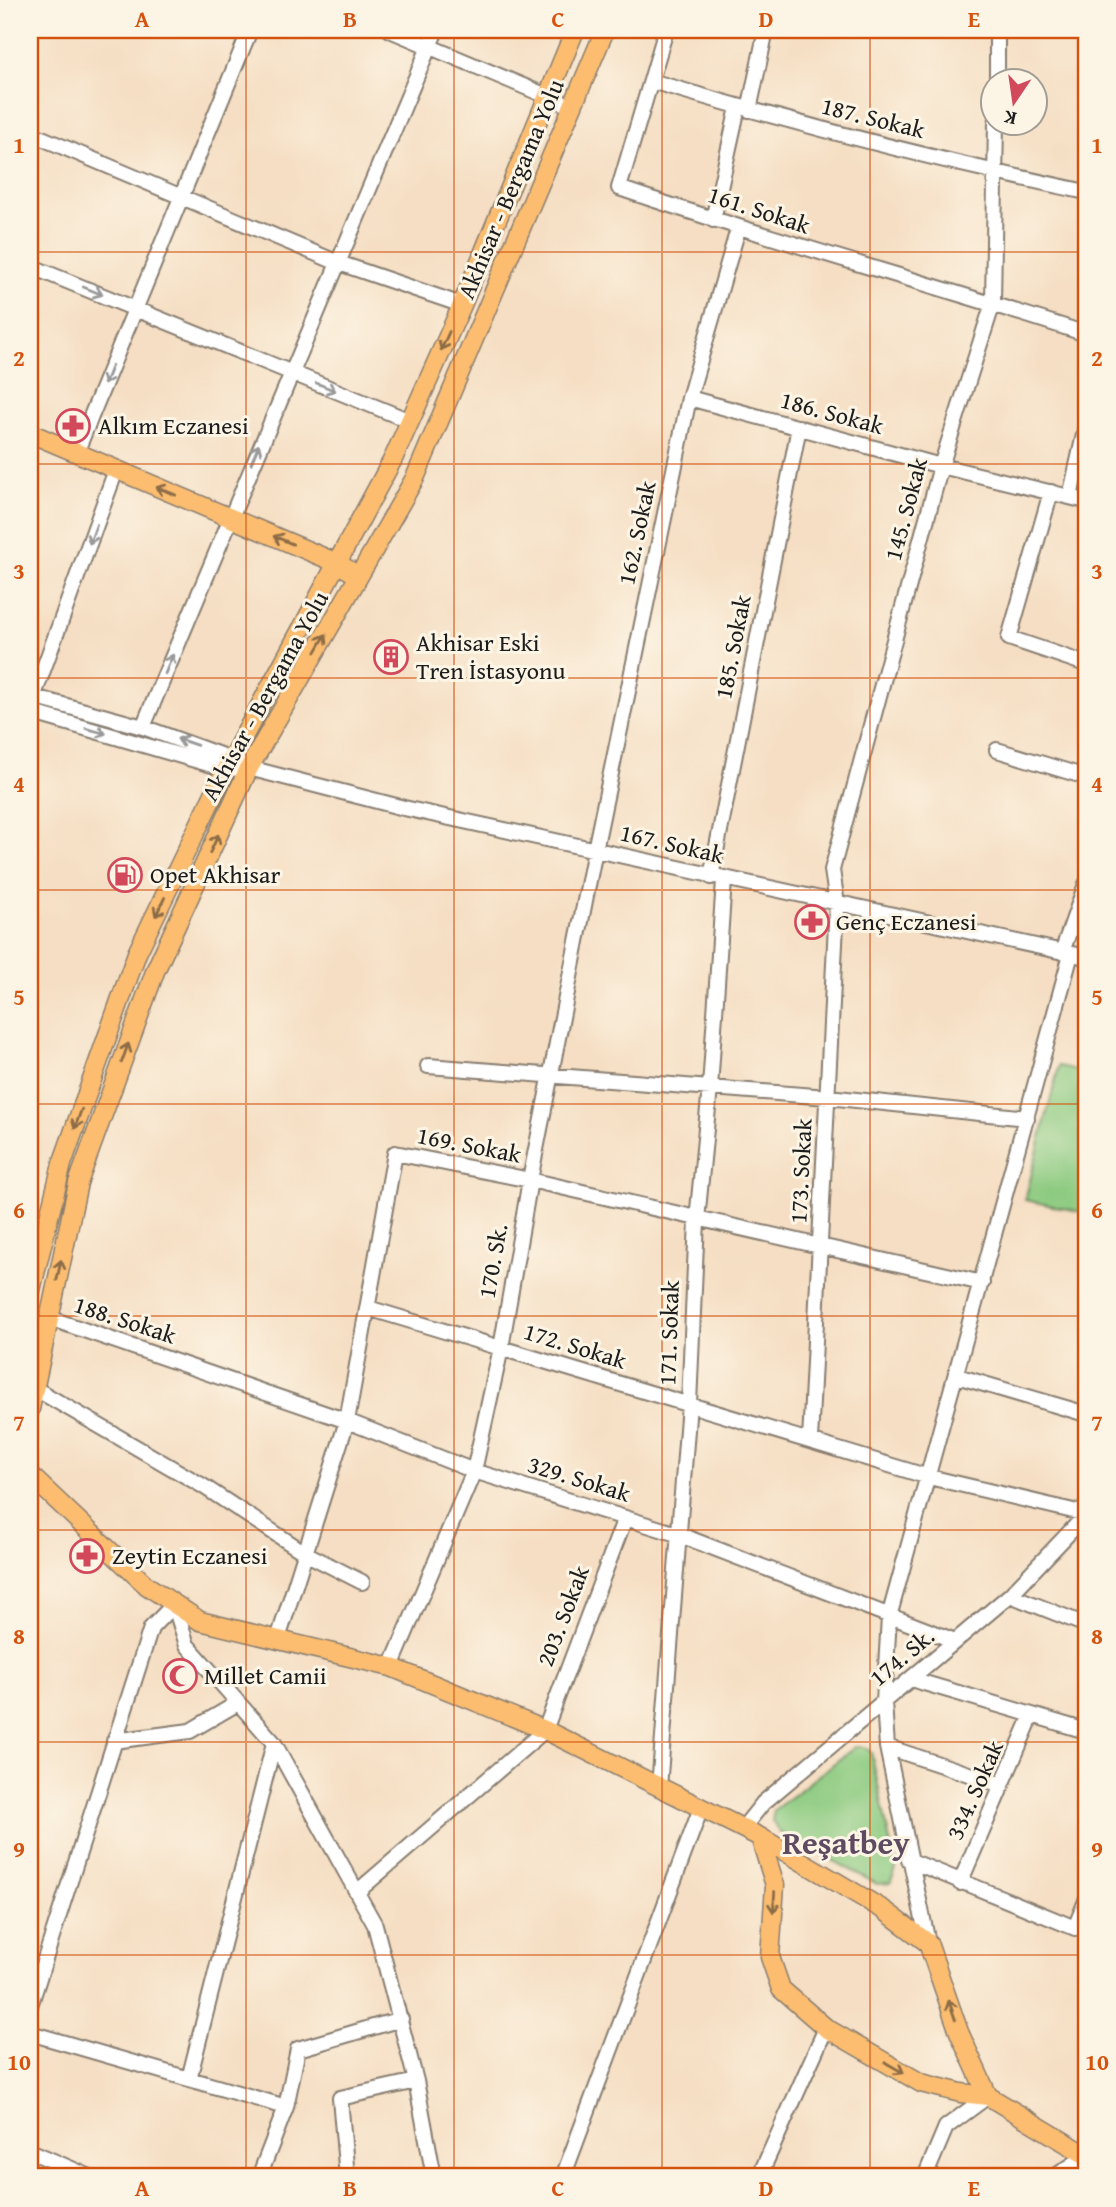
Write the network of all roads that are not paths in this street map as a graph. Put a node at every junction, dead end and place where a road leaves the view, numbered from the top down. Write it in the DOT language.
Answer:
graph roads {
  1 [pos="250,30"];
  2 [pos="390,30"];
  3 [pos="436,30"];
  4 [pos="575,30"];
  5 [pos="605,30"];
  6 [pos="666,30"];
  7 [pos="766,30"];
  8 [pos="998,30"];
  9 [pos="430,46"];
  10 [pos="997,66"];
  11 [pos="651,81"];
  12 [pos="549,96"];
  13 [pos="573,107"];
  14 [pos="743,108"];
  15 [pos="30,135"];
  16 [pos="996,136"];
  17 [pos="996,173"];
  18 [pos="1086,192"];
  19 [pos="181,198"];
  20 [pos="713,220"];
  21 [pos="738,229"];
  22 [pos="336,262"];
  23 [pos="30,265"];
  24 [pos="993,303"];
  25 [pos="462,305"];
  26 [pos="135,309"];
  27 [pos="1086,334"];
  28 [pos="290,372"];
  29 [pos="689,398"];
  30 [pos="410,421"];
  31 [pos="1086,426"];
  32 [pos="799,427"];
  33 [pos="30,433"];
  34 [pos="76,453"];
  35 [pos="941,466"];
  36 [pos="116,470"];
  37 [pos="1051,492"];
  38 [pos="1070,497"];
  39 [pos="1086,501"];
  40 [pos="229,517"];
  41 [pos="337,563"];
  42 [pos="359,576"];
  43 [pos="1086,664"];
  44 [pos="31,699"];
  45 [pos="30,712"];
  46 [pos="143,727"];
  47 [pos="997,750"];
  48 [pos="229,763"];
  49 [pos="249,768"];
  50 [pos="1086,777"];
  51 [pos="594,850"];
  52 [pos="718,878"];
  53 [pos="1086,884"];
  54 [pos="837,904"];
  55 [pos="1066,953"];
  56 [pos="1086,957"];
  57 [pos="428,1066"];
  58 [pos="549,1076"];
  59 [pos="710,1088"];
  60 [pos="828,1097"];
  61 [pos="1027,1118"];
  62 [pos="530,1180"];
  63 [pos="697,1220"];
  64 [pos="820,1247"];
  65 [pos="982,1283"];
  66 [pos="30,1294"];
  67 [pos="368,1308"];
  68 [pos="49,1318"];
  69 [pos="501,1348"];
  70 [pos="187,1364"];
  71 [pos="957,1376"];
  72 [pos="34,1388"];
  73 [pos="689,1404"];
  74 [pos="30,1409"];
  75 [pos="1086,1414"];
  76 [pos="347,1421"];
  77 [pos="810,1441"];
  78 [pos="474,1471"];
  79 [pos="30,1475"];
  80 [pos="929,1476"];
  81 [pos="1086,1514"];
  82 [pos="625,1518"];
  83 [pos="680,1535"];
  84 [pos="305,1553"];
  85 [pos="362,1582"];
  86 [pos="1010,1594"];
  87 [pos="174,1604"];
  88 [pos="889,1617"];
  89 [pos="1086,1625"];
  90 [pos="278,1639"];
  91 [pos="955,1641"];
  92 [pos="391,1667"];
  93 [pos="911,1679"];
  94 [pos="884,1702"];
  95 [pos="238,1703"];
  96 [pos="1032,1715"];
  97 [pos="544,1730"];
  98 [pos="1086,1731"];
  99 [pos="114,1741"];
  100 [pos="274,1743"];
  101 [pos="887,1747"];
  102 [pos="1002,1785"];
  103 [pos="659,1788"];
  104 [pos="701,1808"];
  105 [pos="743,1828"];
  106 [pos="760,1837"];
  107 [pos="909,1860"];
  108 [pos="960,1882"];
  109 [pos="357,1892"];
  110 [pos="1086,1901"];
  111 [pos="928,1943"];
  112 [pos="30,2006"];
  113 [pos="401,2019"];
  114 [pos="826,2028"];
  115 [pos="30,2033"];
  116 [pos="189,2079"];
  117 [pos="416,2081"];
  118 [pos="988,2096"];
  119 [pos="286,2107"];
  120 [pos="30,2151"];
  121 [pos="1086,2156"];
  122 [pos="90,2177"];
  123 [pos="259,2177"];
  124 [pos="347,2177"];
  125 [pos="434,2177"];
  126 [pos="563,2177"];
  127 [pos="759,2177"];
  128 [pos="925,2177"];
  129 [pos="1055,2177"];
  1 -- 19 [label="street"];
  2 -- 9 [label="street"];
  3 -- 9 [label="street"];
  4 -- 12 [label="main road, Akhisar - Bergama Yolu"];
  5 -- 13 [label="main road, Akhisar - Bergama Yolu"];
  6 -- 11 [label="street"];
  7 -- 14 [label="street"];
  8 -- 10 [label="street"];
  9 -- 12 [label="street"];
  9 -- 22 [label="street"];
  11 -- 14 [label="street, 187. Sokak"];
  11 -- 20 [label="street, 161. Sokak"];
  12 -- 13 [label="street"];
  12 -- 25 [label="main road, Akhisar - Bergama Yolu"];
  13 -- 42 [label="main road, Akhisar - Bergama Yolu"];
  14 -- 17 [label="street, 187. Sokak"];
  14 -- 20 [label="street"];
  15 -- 19 [label="street"];
  16 -- 17 [label="street, 145. Sokak"];
  17 -- 18 [label="street, 187. Sokak"];
  17 -- 24 [label="street, 145. Sokak"];
  19 -- 22 [label="street"];
  19 -- 26 [label="street"];
  20 -- 21 [label="street, 161. Sokak"];
  21 -- 24 [label="street, 161. Sokak"];
  21 -- 29 [label="street, 162. Sokak"];
  22 -- 25 [label="street"];
  22 -- 28 [label="street"];
  23 -- 26 [label="street, one-way"];
  24 -- 27 [label="street, 161. Sokak"];
  24 -- 35 [label="street, 145. Sokak"];
  25 -- 30 [label="main road, Akhisar - Bergama Yolu, one-way"];
  26 -- 28 [label="street"];
  26 -- 34 [label="street, one-way"];
  28 -- 30 [label="street, one-way"];
  40 -- 28 [label="street, one-way"];
  29 -- 32 [label="street, 186. Sokak"];
  29 -- 51 [label="street, 162. Sokak"];
  30 -- 41 [label="main road, Akhisar - Bergama Yolu"];
  31 -- 38 [label="street"];
  32 -- 35 [label="street, 186. Sokak"];
  32 -- 52 [label="street, 185. Sokak"];
  33 -- 34 [label="main road"];
  34 -- 36 [label="main road"];
  35 -- 37 [label="street, 186. Sokak"];
  35 -- 54 [label="street, 145. Sokak"];
  40 -- 36 [label="main road, one-way"];
  36 -- 44 [label="street, one-way"];
  37 -- 38 [label="street, 186. Sokak"];
  37 -- 43 [label="street"];
  38 -- 39 [label="street, 186. Sokak"];
  41 -- 40 [label="main road, one-way"];
  46 -- 40 [label="street, one-way"];
  41 -- 42 [label="main road"];
  41 -- 48 [label="main road, Akhisar - Bergama Yolu"];
  49 -- 42 [label="main road, Akhisar - Bergama Yolu, one-way"];
  44 -- 46 [label="street"];
  45 -- 48 [label="street, one-way"];
  48 -- 46 [label="street, one-way"];
  47 -- 50 [label="street"];
  48 -- 49 [label="street, 167. Sokak"];
  48 -- 66 [label="main road, Akhisar - Bergama Yolu, one-way"];
  49 -- 51 [label="street, 167. Sokak"];
  68 -- 49 [label="main road, Akhisar - Bergama Yolu, one-way"];
  51 -- 52 [label="street, 167. Sokak"];
  51 -- 58 [label="street, 170. Sk."];
  52 -- 54 [label="street, 167. Sokak"];
  52 -- 59 [label="street, 171. Sokak"];
  53 -- 55 [label="street"];
  54 -- 55 [label="street, 167. Sokak"];
  54 -- 60 [label="street, 173. Sokak"];
  55 -- 56 [label="street, 167. Sokak"];
  55 -- 61 [label="street"];
  57 -- 58 [label="street"];
  58 -- 59 [label="street"];
  58 -- 62 [label="street, 170. Sk."];
  59 -- 60 [label="street"];
  59 -- 63 [label="street, 171. Sokak"];
  60 -- 61 [label="street"];
  60 -- 64 [label="street, 173. Sokak"];
  61 -- 65 [label="street"];
  62 -- 63 [label="street, 169. Sokak"];
  62 -- 67 [label="street, 169. Sokak"];
  62 -- 69 [label="street, 170. Sk."];
  63 -- 64 [label="street, 169. Sokak"];
  63 -- 73 [label="street, 171. Sokak"];
  64 -- 65 [label="street, 169. Sokak"];
  64 -- 77 [label="street, 173. Sokak"];
  65 -- 71 [label="street"];
  67 -- 69 [label="street, 172. Sokak"];
  67 -- 76 [label="street, 169. Sokak"];
  68 -- 70 [label="street, 188. Sokak"];
  68 -- 72 [label="main road, Akhisar - Bergama Yolu"];
  69 -- 73 [label="street, 172. Sokak"];
  69 -- 78 [label="street, 170. Sk."];
  70 -- 76 [label="street, 329. Sokak"];
  71 -- 75 [label="street"];
  71 -- 80 [label="street"];
  72 -- 74 [label="main road, Akhisar - Bergama Yolu"];
  72 -- 84 [label="street"];
  73 -- 77 [label="street, 172. Sokak"];
  73 -- 83 [label="street, 171. Sokak"];
  76 -- 78 [label="street, 329. Sokak"];
  76 -- 84 [label="street, 169. Sokak"];
  77 -- 80 [label="street, 172. Sokak"];
  78 -- 82 [label="street, 329. Sokak"];
  78 -- 92 [label="street, 170. Sk."];
  79 -- 87 [label="main road"];
  80 -- 81 [label="street, 172. Sokak"];
  80 -- 88 [label="street"];
  81 -- 86 [label="street, 174. Sk."];
  82 -- 83 [label="street, 329. Sokak"];
  82 -- 97 [label="street, 203. Sokak"];
  83 -- 88 [label="street, 329. Sokak"];
  83 -- 103 [label="street, 171. Sokak"];
  84 -- 85 [label="street"];
  84 -- 90 [label="street, 169. Sokak"];
  86 -- 89 [label="street"];
  86 -- 91 [label="street, 174. Sk."];
  87 -- 90 [label="main road"];
  87 -- 95 [label="street"];
  87 -- 99 [label="street"];
  88 -- 91 [label="street, 329. Sokak"];
  88 -- 94 [label="street"];
  90 -- 92 [label="main road"];
  91 -- 93 [label="street, 174. Sk."];
  92 -- 97 [label="main road"];
  93 -- 94 [label="street, 174. Sk."];
  93 -- 96 [label="street"];
  94 -- 101 [label="street"];
  94 -- 105 [label="street, 174. Sk."];
  95 -- 99 [label="street"];
  95 -- 100 [label="street"];
  96 -- 98 [label="street"];
  96 -- 102 [label="street, 334. Sokak"];
  97 -- 103 [label="main road"];
  97 -- 109 [label="street"];
  99 -- 112 [label="street"];
  100 -- 109 [label="street"];
  100 -- 116 [label="street"];
  101 -- 102 [label="street"];
  101 -- 107 [label="street"];
  102 -- 108 [label="street, 334. Sokak"];
  103 -- 104 [label="main road"];
  104 -- 105 [label="main road"];
  104 -- 126 [label="street"];
  105 -- 106 [label="main road"];
  106 -- 111 [label="main road"];
  106 -- 114 [label="main road, one-way"];
  107 -- 108 [label="street"];
  107 -- 111 [label="street"];
  108 -- 110 [label="street"];
  109 -- 113 [label="street"];
  118 -- 111 [label="main road, one-way"];
  113 -- 117 [label="street"];
  113 -- 119 [label="street"];
  114 -- 118 [label="main road, one-way"];
  114 -- 127 [label="street"];
  115 -- 116 [label="street"];
  116 -- 119 [label="street"];
  117 -- 124 [label="street"];
  117 -- 125 [label="street"];
  118 -- 121 [label="main road"];
  118 -- 128 [label="street"];
  119 -- 123 [label="street"];
  120 -- 122 [label="street"];
  121 -- 129 [label="street"];
}
